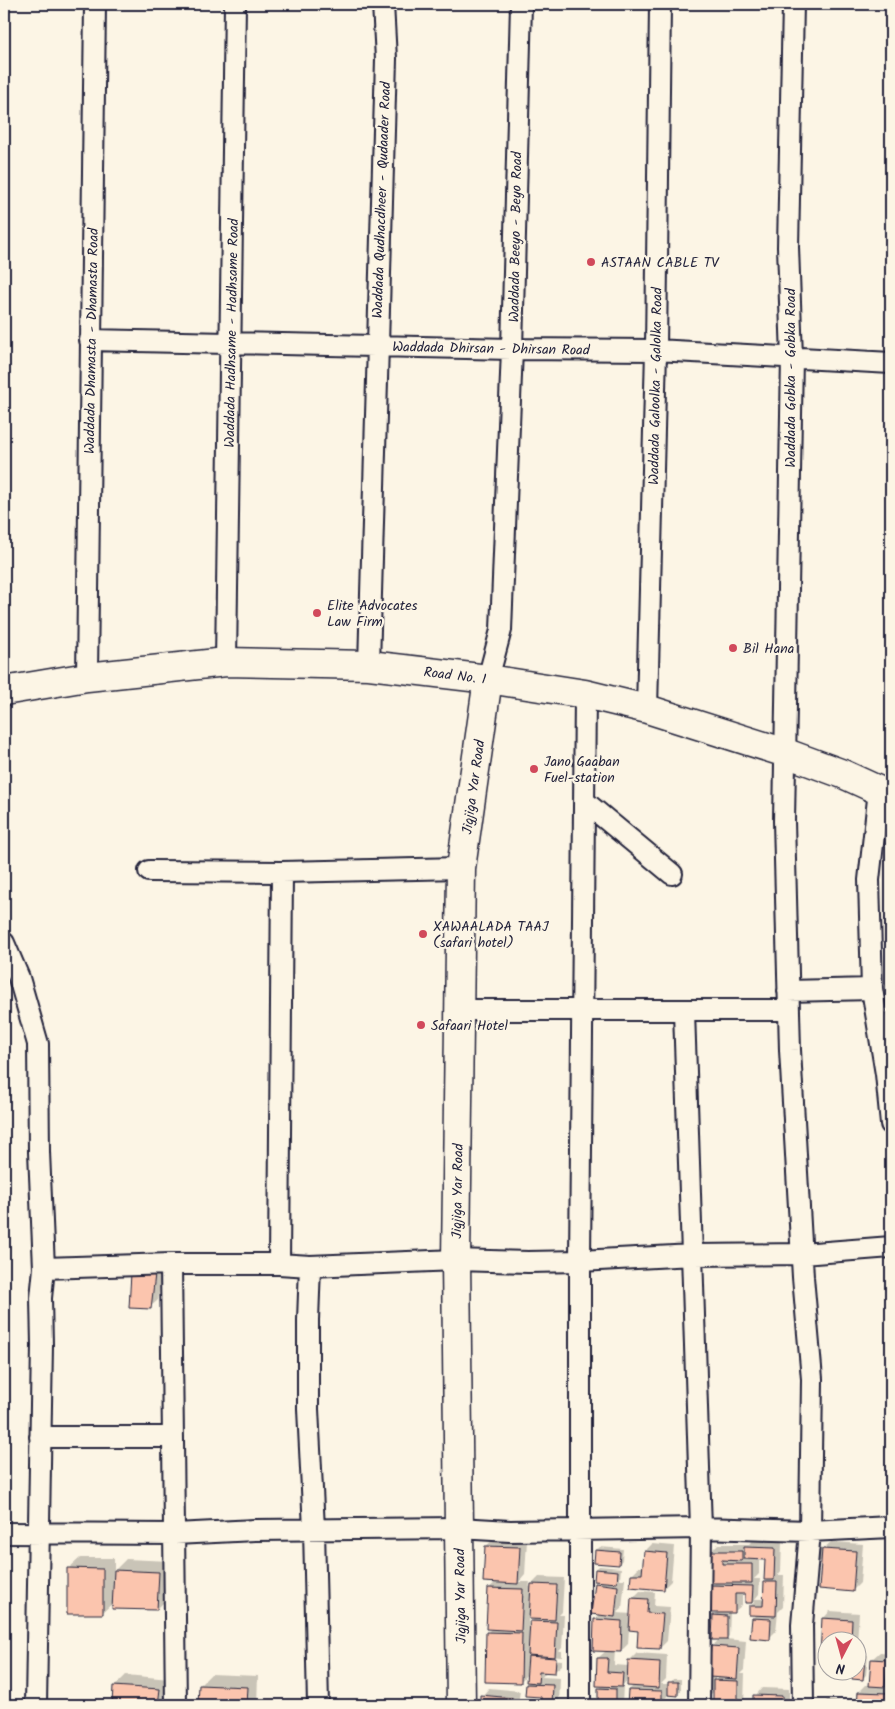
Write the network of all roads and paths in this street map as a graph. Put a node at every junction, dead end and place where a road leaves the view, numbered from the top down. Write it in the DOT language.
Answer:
graph roads {
  1 [pos="95,4"];
  2 [pos="235,4"];
  3 [pos="384,4"];
  4 [pos="521,4"];
  5 [pos="660,4"];
  6 [pos="793,4"];
  7 [pos="90,340"];
  8 [pos="231,343"];
  9 [pos="377,346"];
  10 [pos="512,349"];
  11 [pos="656,350"];
  12 [pos="792,357"];
  13 [pos="891,362"];
  14 [pos="226,662"];
  15 [pos="369,665"];
  16 [pos="87,677"];
  17 [pos="488,679"];
  18 [pos="4,691"];
  19 [pos="585,694"];
  20 [pos="647,709"];
  21 [pos="786,753"];
  22 [pos="885,793"];
  23 [pos="584,802"];
  24 [pos="462,868"];
  25 [pos="149,871"];
  26 [pos="282,872"];
  27 [pos="672,874"];
  28 [pos="4,943"];
  29 [pos="872,989"];
  30 [pos="788,1001"];
  31 [pos="460,1010"];
  32 [pos="583,1011"];
  33 [pos="684,1011"];
  34 [pos="891,1124"];
  35 [pos="891,1246"];
  36 [pos="802,1254"];
  37 [pos="693,1255"];
  38 [pos="456,1260"];
  39 [pos="580,1261"];
  40 [pos="171,1264"];
  41 [pos="279,1264"];
  42 [pos="310,1266"];
  43 [pos="44,1268"];
  44 [pos="40,1437"];
  45 [pos="173,1437"];
  46 [pos="891,1527"];
  47 [pos="459,1528"];
  48 [pos="701,1528"];
  49 [pos="314,1529"];
  50 [pos="579,1530"];
  51 [pos="810,1531"];
  52 [pos="4,1533"];
  53 [pos="38,1533"];
  54 [pos="175,1534"];
  55 [pos="36,1705"];
  56 [pos="176,1705"];
  57 [pos="318,1705"];
  58 [pos="461,1705"];
  59 [pos="580,1705"];
  60 [pos="699,1705"];
  61 [pos="802,1705"];
  1 -- 7 [label="street, Waddada Dhamasta - Dhamasta Road"];
  2 -- 8 [label="street, Waddada Hadhsame - Hadhsame Road"];
  3 -- 9 [label="street, Waddada Qudhacdheer - Qudaader Road"];
  4 -- 10 [label="street, Waddada Beeyo - Beyo Road"];
  5 -- 11 [label="street, Waddada Galoolka - Galolka Road"];
  6 -- 12 [label="street, Waddada Gobka - Gobka Road"];
  7 -- 8 [label="street, Waddada Dhirsan - Dhirsan Road"];
  7 -- 16 [label="street, Waddada Dhamasta - Dhamasta Road"];
  8 -- 9 [label="street, Waddada Dhirsan - Dhirsan Road"];
  8 -- 14 [label="street, Waddada Hadhsame - Hadhsame Road"];
  9 -- 10 [label="street, Waddada Dhirsan - Dhirsan Road"];
  9 -- 15 [label="street, Waddada Qudhacdheer - Qudaader Road"];
  10 -- 11 [label="street, Waddada Dhirsan - Dhirsan Road"];
  10 -- 17 [label="street, Waddada Beeyo - Beyo Road"];
  11 -- 12 [label="street, Waddada Dhirsan - Dhirsan Road"];
  11 -- 20 [label="street, Waddada Galoolka - Galolka Road"];
  12 -- 13 [label="street, Waddada Dhirsan - Dhirsan Road"];
  12 -- 21 [label="street, Waddada Gobka - Gobka Road"];
  14 -- 15 [label="main road, Road No. 1"];
  14 -- 16 [label="main road, Road No. 1"];
  15 -- 17 [label="main road, Road No. 1"];
  16 -- 18 [label="main road, Road No. 1"];
  17 -- 19 [label="main road, Road No. 1"];
  17 -- 24 [label="main road, Jigjiga Yar Road"];
  19 -- 20 [label="main road, Road No. 1"];
  19 -- 23 [label="street"];
  20 -- 21 [label="main road, Road No. 1"];
  21 -- 22 [label="main road, Road No. 1"];
  21 -- 30 [label="street, Waddada Gobka - Gobka Road"];
  22 -- 29 [label="street"];
  23 -- 27 [label="street"];
  23 -- 32 [label="street"];
  24 -- 26 [label="street"];
  24 -- 31 [label="main road, Jigjiga Yar Road"];
  25 -- 26 [label="street"];
  26 -- 41 [label="street"];
  28 -- 43 [label="street"];
  29 -- 30 [label="street"];
  29 -- 34 [label="street"];
  30 -- 33 [label="street"];
  30 -- 36 [label="street, Waddada Gobka - Gobka Road"];
  31 -- 32 [label="street"];
  31 -- 38 [label="main road, Jigjiga Yar Road"];
  32 -- 33 [label="street"];
  32 -- 39 [label="street"];
  33 -- 37 [label="street"];
  35 -- 36 [label="street"];
  36 -- 37 [label="street"];
  36 -- 51 [label="street, Waddada Gobka - Gobka Road"];
  37 -- 39 [label="street"];
  37 -- 48 [label="street"];
  38 -- 39 [label="street"];
  38 -- 42 [label="street"];
  38 -- 47 [label="main road, Jigjiga Yar Road"];
  39 -- 50 [label="street"];
  40 -- 41 [label="street"];
  40 -- 43 [label="street"];
  40 -- 45 [label="street"];
  41 -- 42 [label="street"];
  42 -- 49 [label="street"];
  43 -- 44 [label="street"];
  44 -- 45 [label="street"];
  44 -- 53 [label="street"];
  45 -- 54 [label="street"];
  46 -- 51 [label="street"];
  47 -- 49 [label="street"];
  47 -- 50 [label="street"];
  47 -- 58 [label="main road, Jigjiga Yar Road"];
  48 -- 50 [label="street"];
  48 -- 51 [label="street"];
  48 -- 60 [label="street"];
  49 -- 54 [label="street"];
  49 -- 57 [label="street"];
  50 -- 59 [label="street"];
  51 -- 61 [label="street, Waddada Gobka - Gobka Road"];
  52 -- 53 [label="street"];
  53 -- 54 [label="street"];
  53 -- 55 [label="street"];
  54 -- 56 [label="street"];
}
